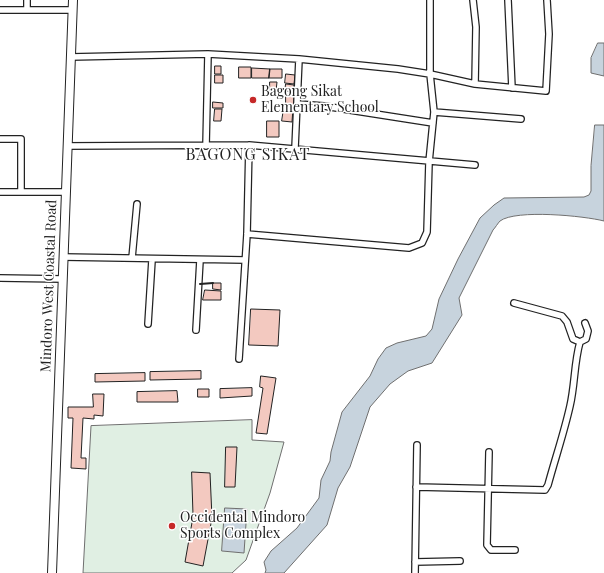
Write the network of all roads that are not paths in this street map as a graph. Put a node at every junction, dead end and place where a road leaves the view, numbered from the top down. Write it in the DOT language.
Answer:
graph roads {
  1 [pos="27,0"];
  2 [pos="73,0"];
  3 [pos="430,0"];
  4 [pos="472,0"];
  5 [pos="508,0"];
  6 [pos="547,0"];
  7 [pos="0,10"];
  8 [pos="27,10"];
  9 [pos="72,10"];
  10 [pos="208,54"];
  11 [pos="70,57"];
  12 [pos="299,59"];
  13 [pos="430,74"];
  14 [pos="475,84"];
  15 [pos="512,88"];
  16 [pos="298,104"];
  17 [pos="434,112"];
  18 [pos="521,119"];
  19 [pos="433,123"];
  20 [pos="0,139"];
  21 [pos="67,146"];
  22 [pos="206,146"];
  23 [pos="249,146"];
  24 [pos="295,148"];
  25 [pos="429,162"];
  26 [pos="475,165"];
  27 [pos="0,192"];
  28 [pos="21,192"];
  29 [pos="65,192"];
  30 [pos="137,204"];
  31 [pos="247,234"];
  32 [pos="63,257"];
  33 [pos="132,258"];
  34 [pos="152,260"];
  35 [pos="200,260"];
  36 [pos="245,260"];
  37 [pos="0,278"];
  38 [pos="63,279"];
  39 [pos="514,303"];
  40 [pos="585,323"];
  41 [pos="148,324"];
  42 [pos="196,330"];
  43 [pos="580,342"];
  44 [pos="239,359"];
  45 [pos="417,445"];
  46 [pos="489,452"];
  47 [pos="416,487"];
  48 [pos="488,489"];
  49 [pos="515,550"];
  50 [pos="460,561"];
  51 [pos="415,562"];
  52 [pos="52,573"];
  53 [pos="415,573"];
  1 -- 8 [label="street"];
  2 -- 9 [label="main road, Mindoro West Coastal Road"];
  3 -- 13 [label="street"];
  4 -- 14 [label="street"];
  5 -- 15 [label="street"];
  6 -- 15 [label="street"];
  7 -- 8 [label="street"];
  8 -- 9 [label="street"];
  9 -- 11 [label="main road, Mindoro West Coastal Road"];
  10 -- 11 [label="street"];
  10 -- 12 [label="street"];
  10 -- 22 [label="street"];
  11 -- 21 [label="main road, Mindoro West Coastal Road"];
  12 -- 13 [label="street"];
  12 -- 16 [label="street"];
  13 -- 14 [label="street"];
  13 -- 17 [label="street"];
  14 -- 15 [label="street"];
  16 -- 19 [label="street"];
  16 -- 24 [label="street"];
  17 -- 18 [label="street"];
  17 -- 19 [label="street"];
  19 -- 25 [label="street"];
  20 -- 28 [label="street"];
  21 -- 22 [label="street"];
  21 -- 29 [label="main road, Mindoro West Coastal Road"];
  22 -- 23 [label="street"];
  23 -- 24 [label="street"];
  23 -- 31 [label="street"];
  24 -- 25 [label="street"];
  25 -- 26 [label="street"];
  25 -- 31 [label="street"];
  27 -- 28 [label="street"];
  28 -- 29 [label="street"];
  29 -- 32 [label="main road, Mindoro West Coastal Road"];
  30 -- 33 [label="street"];
  31 -- 36 [label="street"];
  32 -- 33 [label="street"];
  32 -- 38 [label="main road, Mindoro West Coastal Road"];
  33 -- 34 [label="street"];
  34 -- 35 [label="street"];
  34 -- 41 [label="street"];
  35 -- 36 [label="street"];
  35 -- 42 [label="street"];
  36 -- 44 [label="street"];
  37 -- 38 [label="street"];
  38 -- 52 [label="main road, Mindoro West Coastal Road"];
  39 -- 43 [label="street"];
  40 -- 43 [label="street"];
  43 -- 48 [label="street"];
  45 -- 47 [label="street"];
  46 -- 48 [label="street"];
  47 -- 48 [label="street"];
  47 -- 51 [label="street"];
  48 -- 49 [label="street"];
  50 -- 51 [label="street"];
  51 -- 53 [label="street"];
}
